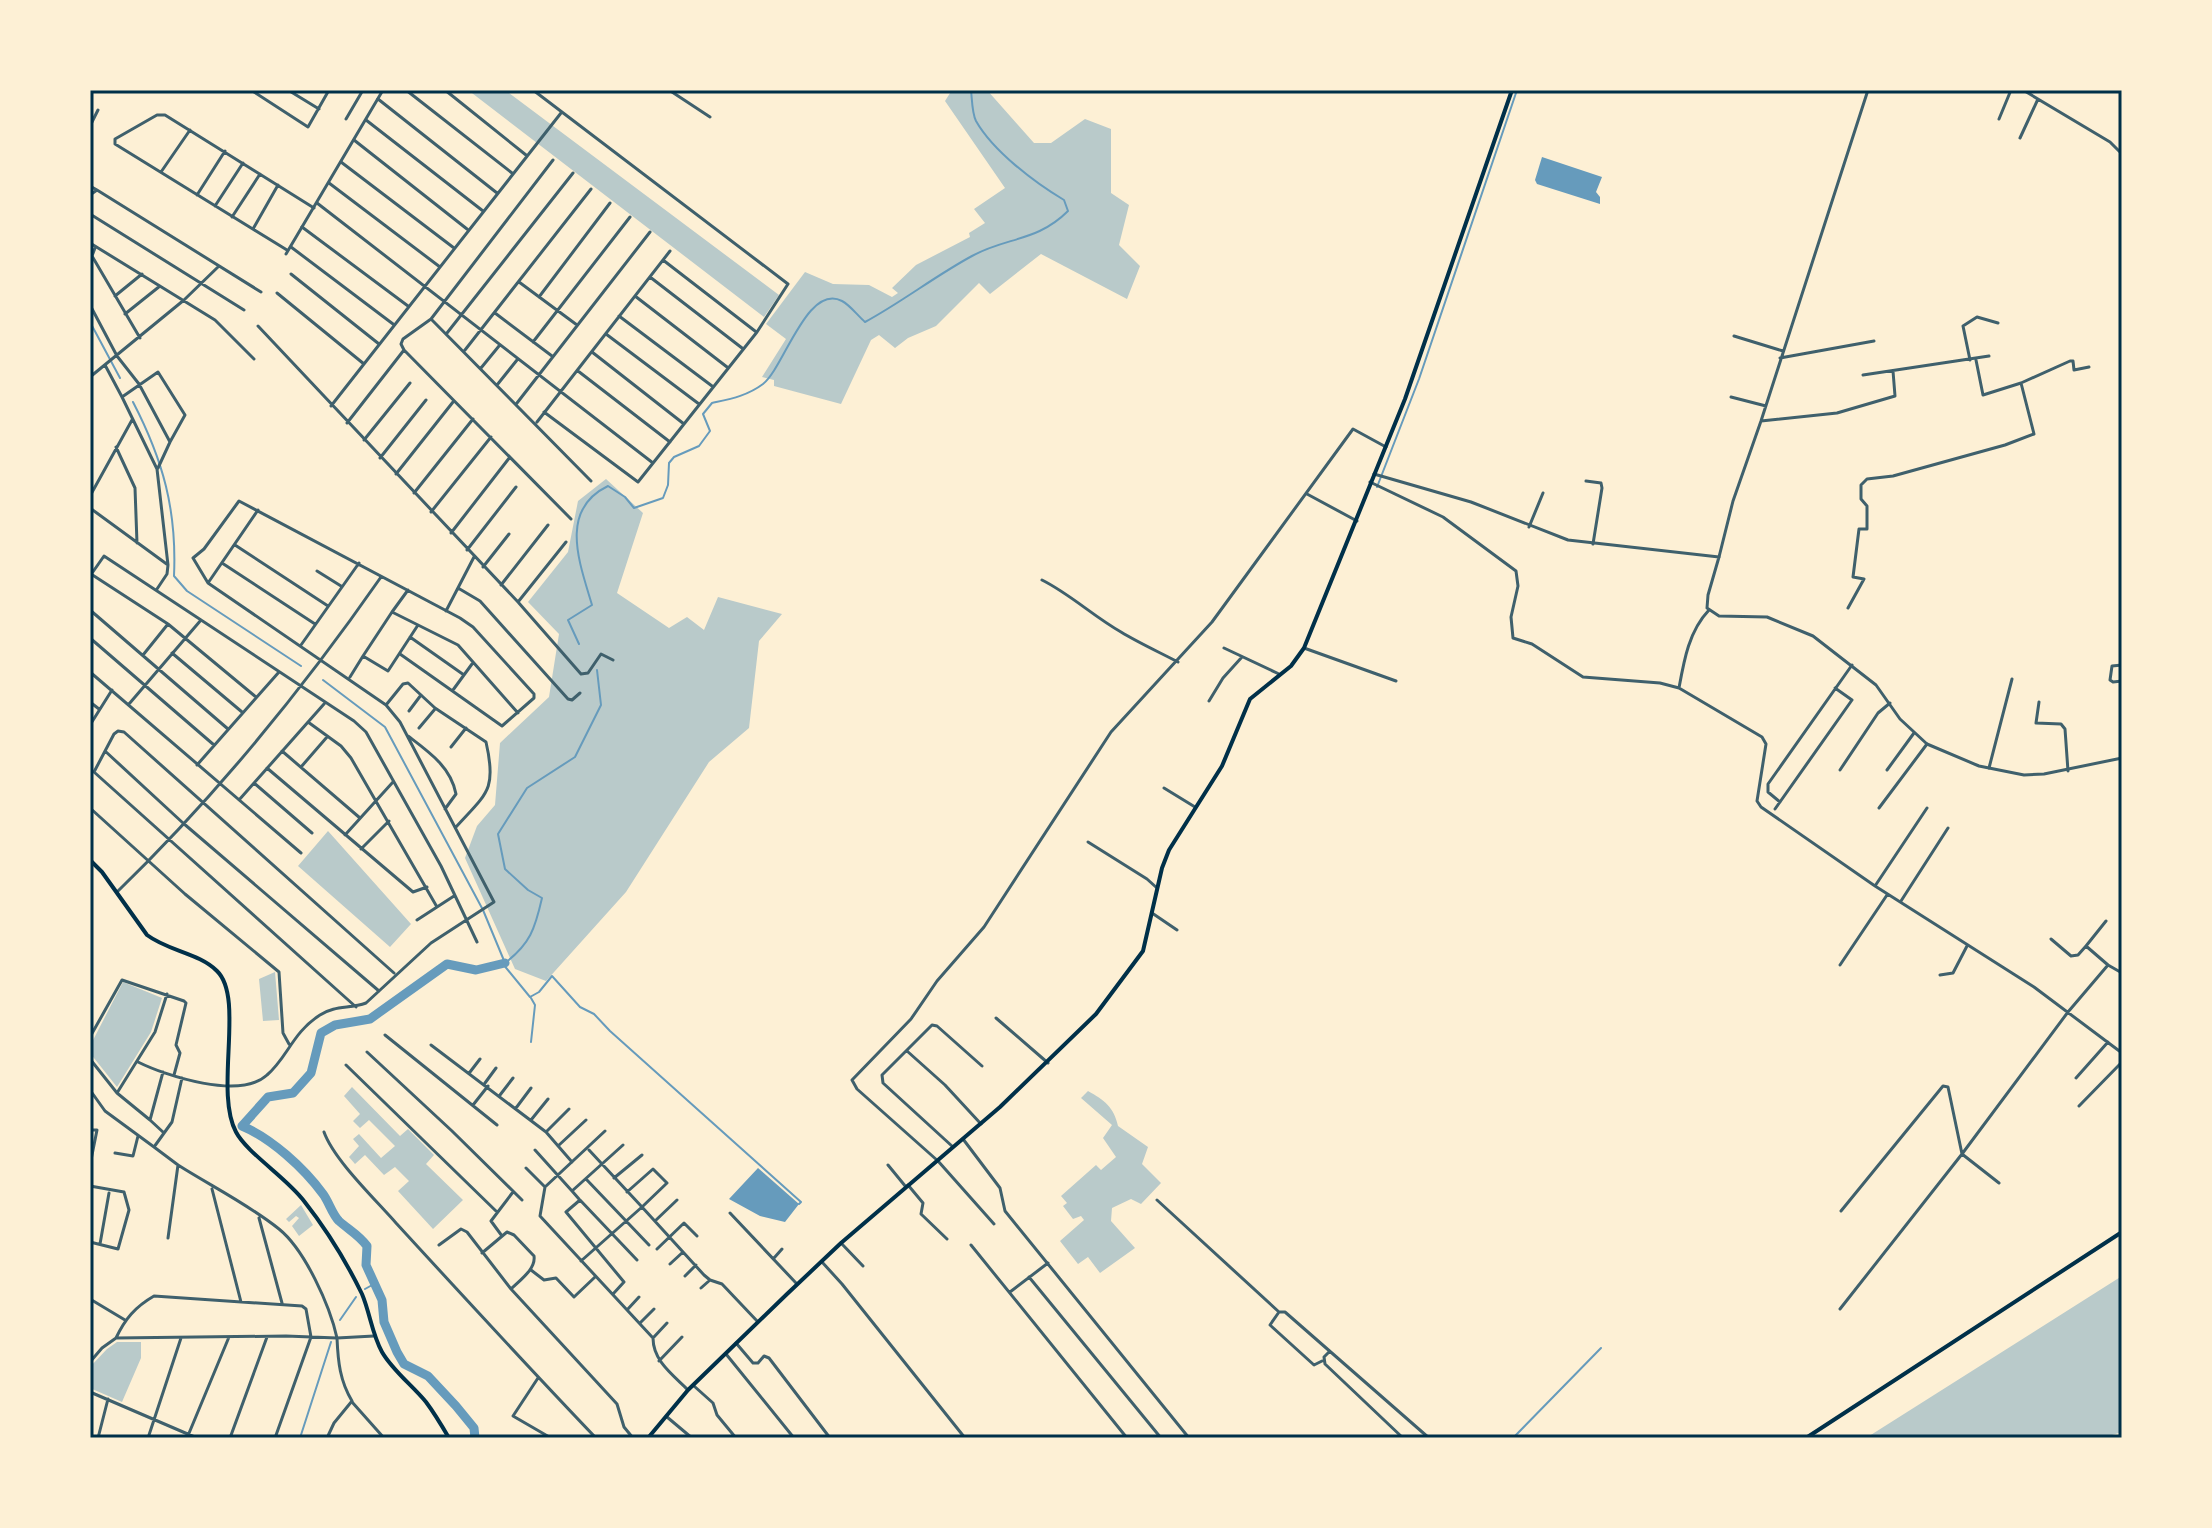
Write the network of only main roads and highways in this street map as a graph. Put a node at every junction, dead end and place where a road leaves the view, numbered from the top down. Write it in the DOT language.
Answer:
graph roads {
  1 [pos="1512,90"];
  2 [pos="90,860"];
  3 [pos="2122,1232"];
  4 [pos="449,1438"];
  5 [pos="648,1438"];
  6 [pos="1806,1438"];
  1 -- 5 [label="main road"];
  2 -- 4 [label="main road"];
  3 -- 6 [label="main road"];
}
